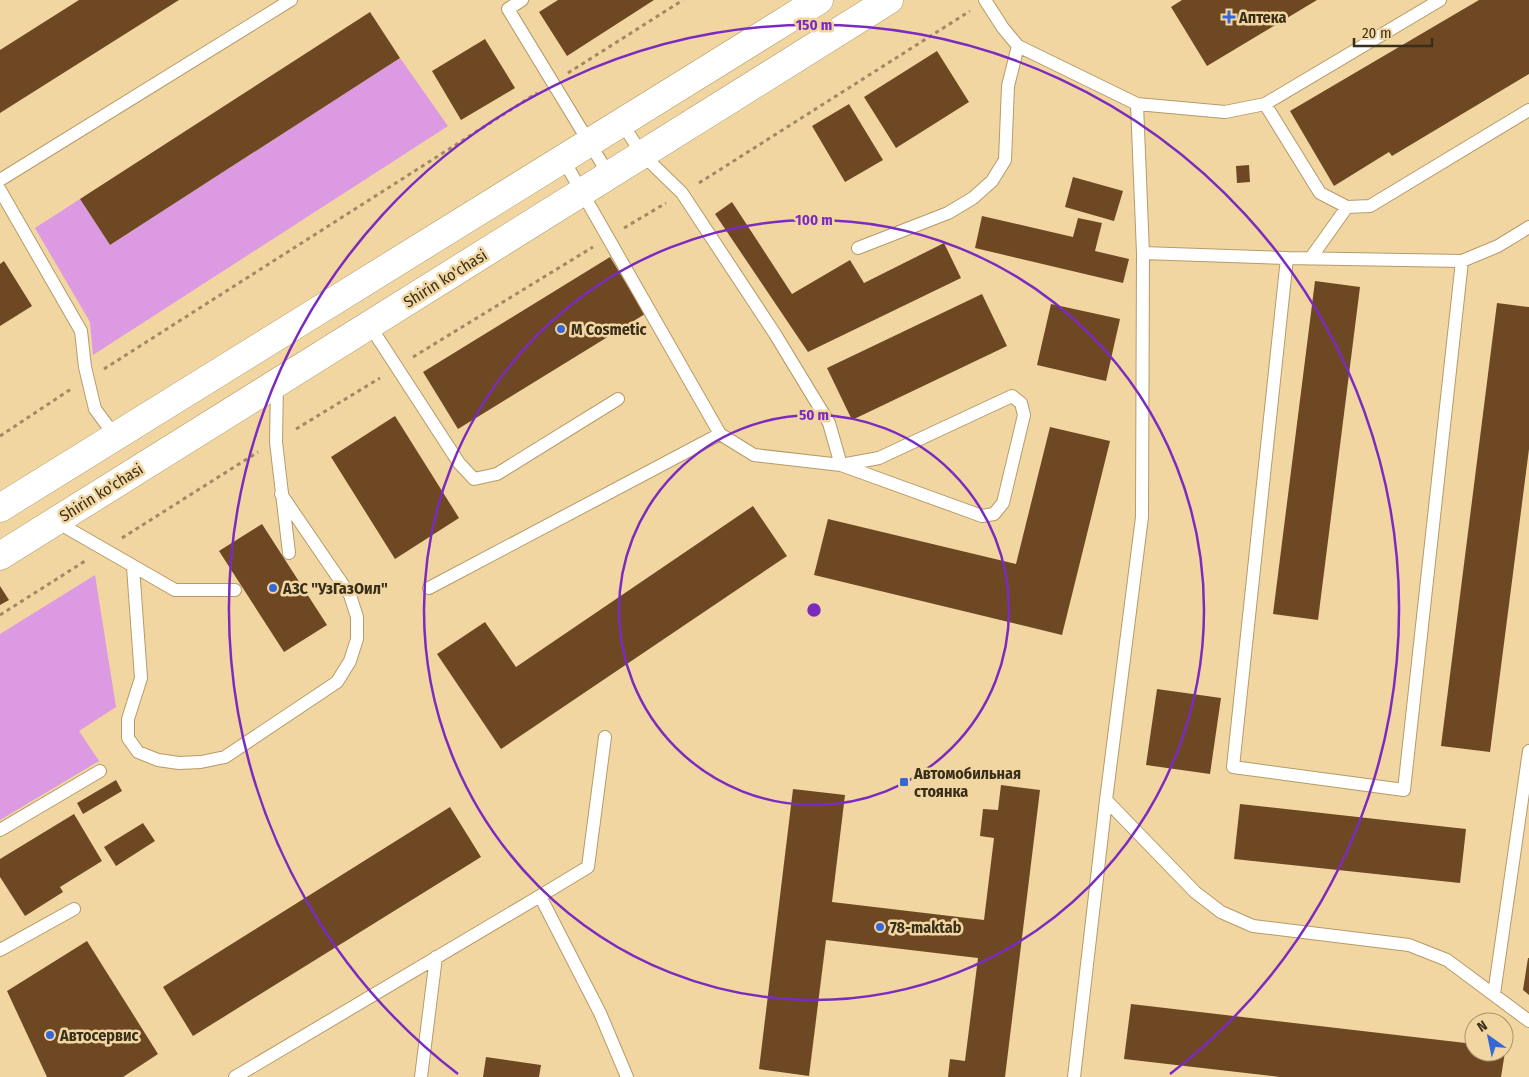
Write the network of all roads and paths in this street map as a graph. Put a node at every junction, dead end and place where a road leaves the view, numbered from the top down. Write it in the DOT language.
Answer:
graph roads {
  1 [pos="291,0"];
  2 [pos="522,0"];
  3 [pos="683,0"];
  4 [pos="819,0"];
  5 [pos="889,0"];
  6 [pos="1440,0"];
  7 [pos="985,1"];
  8 [pos="505,4"];
  9 [pos="1018,46"];
  10 [pos="553,83"];
  11 [pos="1137,104"];
  12 [pos="1265,104"];
  13 [pos="1529,110"];
  14 [pos="621,122"];
  15 [pos="589,142"];
  16 [pos="642,154"];
  17 [pos="563,159"];
  18 [pos="609,175"];
  19 [pos="0,180"];
  20 [pos="0,190"];
  21 [pos="582,192"];
  22 [pos="682,194"];
  23 [pos="1347,207"];
  24 [pos="1529,227"];
  25 [pos="608,238"];
  26 [pos="858,248"];
  27 [pos="1143,253"];
  28 [pos="1287,258"];
  29 [pos="1310,259"];
  30 [pos="1462,261"];
  31 [pos="370,326"];
  32 [pos="397,367"];
  33 [pos="88,378"];
  34 [pos="277,382"];
  35 [pos="618,399"];
  36 [pos="720,434"];
  37 [pos="0,436"];
  38 [pos="115,436"];
  39 [pos="276,442"];
  40 [pos="841,465"];
  41 [pos="281,494"];
  42 [pos="0,508"];
  43 [pos="55,521"];
  44 [pos="104,549"];
  45 [pos="289,553"];
  46 [pos="0,556"];
  47 [pos="133,566"];
  48 [pos="429,588"];
  49 [pos="235,590"];
  50 [pos="0,615"];
  51 [pos="605,737"];
  52 [pos="1529,751"];
  53 [pos="100,771"];
  54 [pos="1106,800"];
  55 [pos="0,830"];
  56 [pos="540,896"];
  57 [pos="74,909"];
  58 [pos="0,950"];
  59 [pos="436,957"];
  60 [pos="1494,994"];
  61 [pos="1529,1021"];
  62 [pos="235,1077"];
  63 [pos="421,1077"];
  64 [pos="627,1077"];
  65 [pos="1074,1077"];
  1 -- 19 [label="lane"];
  2 -- 8 [label="lane"];
  3 -- 10 [label="path"];
  4 -- 14 [label="main road"];
  5 -- 16 [label="main road, Shirin ko'chasi"];
  6 -- 12 [label="lane"];
  7 -- 9 [label="lane"];
  7 -- 22 [label="path"];
  8 -- 10 [label="lane"];
  9 -- 11 [label="lane"];
  9 -- 26 [label="lane"];
  10 -- 15 [label="lane"];
  10 -- 33 [label="path"];
  11 -- 12 [label="lane"];
  11 -- 27 [label="lane"];
  12 -- 23 [label="lane"];
  13 -- 23 [label="lane"];
  14 -- 15 [label="main road"];
  14 -- 16 [label="lane"];
  15 -- 17 [label="main road"];
  15 -- 18 [label="lane"];
  16 -- 18 [label="main road, Shirin ko'chasi"];
  16 -- 22 [label="lane"];
  17 -- 21 [label="lane"];
  17 -- 38 [label="main road"];
  18 -- 21 [label="main road, Shirin ko'chasi"];
  20 -- 33 [label="lane"];
  21 -- 25 [label="lane"];
  21 -- 31 [label="main road, Shirin ko'chasi"];
  22 -- 25 [label="path"];
  22 -- 40 [label="lane"];
  23 -- 29 [label="lane"];
  24 -- 30 [label="lane"];
  25 -- 32 [label="path"];
  25 -- 36 [label="lane"];
  27 -- 28 [label="lane"];
  27 -- 54 [label="lane"];
  28 -- 29 [label="lane"];
  28 -- 30 [label="lane"];
  29 -- 30 [label="lane"];
  31 -- 32 [label="lane"];
  31 -- 34 [label="main road, Shirin ko'chasi"];
  32 -- 35 [label="lane"];
  32 -- 39 [label="path"];
  33 -- 37 [label="path"];
  33 -- 38 [label="lane"];
  34 -- 39 [label="lane"];
  34 -- 43 [label="main road, Shirin ko'chasi"];
  36 -- 40 [label="lane"];
  36 -- 48 [label="lane"];
  38 -- 42 [label="main road"];
  39 -- 41 [label="lane"];
  39 -- 44 [label="path"];
  40 -- 40 [label="lane"];
  41 -- 45 [label="lane"];
  41 -- 47 [label="lane"];
  43 -- 44 [label="lane"];
  43 -- 46 [label="main road, Shirin ko'chasi"];
  44 -- 47 [label="lane"];
  44 -- 50 [label="path"];
  47 -- 49 [label="lane"];
  51 -- 56 [label="lane"];
  52 -- 60 [label="lane"];
  53 -- 55 [label="lane"];
  54 -- 60 [label="lane"];
  54 -- 65 [label="lane"];
  56 -- 59 [label="lane"];
  56 -- 64 [label="lane"];
  57 -- 58 [label="lane"];
  59 -- 62 [label="lane"];
  59 -- 63 [label="lane"];
  60 -- 61 [label="lane"];
}
